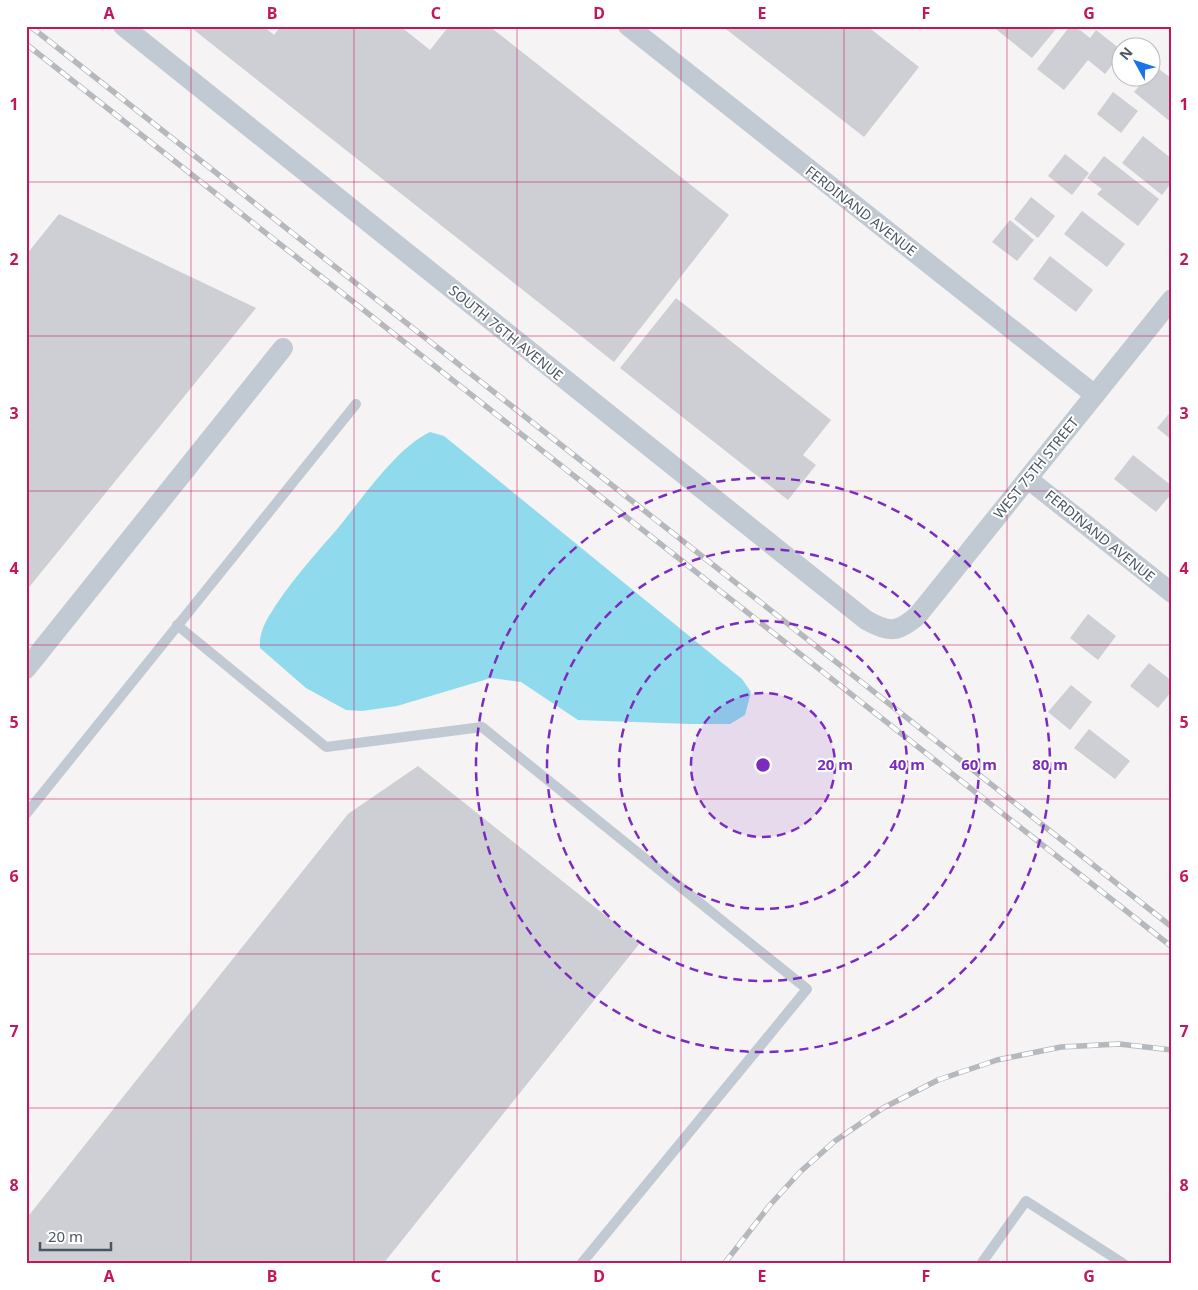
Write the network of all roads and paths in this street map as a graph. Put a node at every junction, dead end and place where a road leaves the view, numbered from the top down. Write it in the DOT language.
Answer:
graph roads {
  1 [pos="123,26"];
  2 [pos="628,26"];
  3 [pos="1172,299"];
  4 [pos="283,348"];
  5 [pos="1095,395"];
  6 [pos="356,404"];
  7 [pos="1028,478"];
  8 [pos="1172,593"];
  9 [pos="177,625"];
  10 [pos="894,630"];
  11 [pos="26,670"];
  12 [pos="26,814"];
  13 [pos="581,1264"];
  14 [pos="981,1264"];
  15 [pos="1124,1264"];
  1 -- 10 [label="street, SOUTH 76TH AVENUE"];
  2 -- 5 [label="street, FERDINAND AVENUE"];
  3 -- 5 [label="street, WEST 75TH STREET"];
  4 -- 11 [label="street"];
  5 -- 7 [label="street, WEST 75TH STREET"];
  6 -- 9 [label="lane"];
  7 -- 8 [label="street, FERDINAND AVENUE"];
  7 -- 10 [label="street, WEST 75TH STREET"];
  9 -- 12 [label="lane"];
  9 -- 13 [label="lane"];
  14 -- 15 [label="lane"];
}
